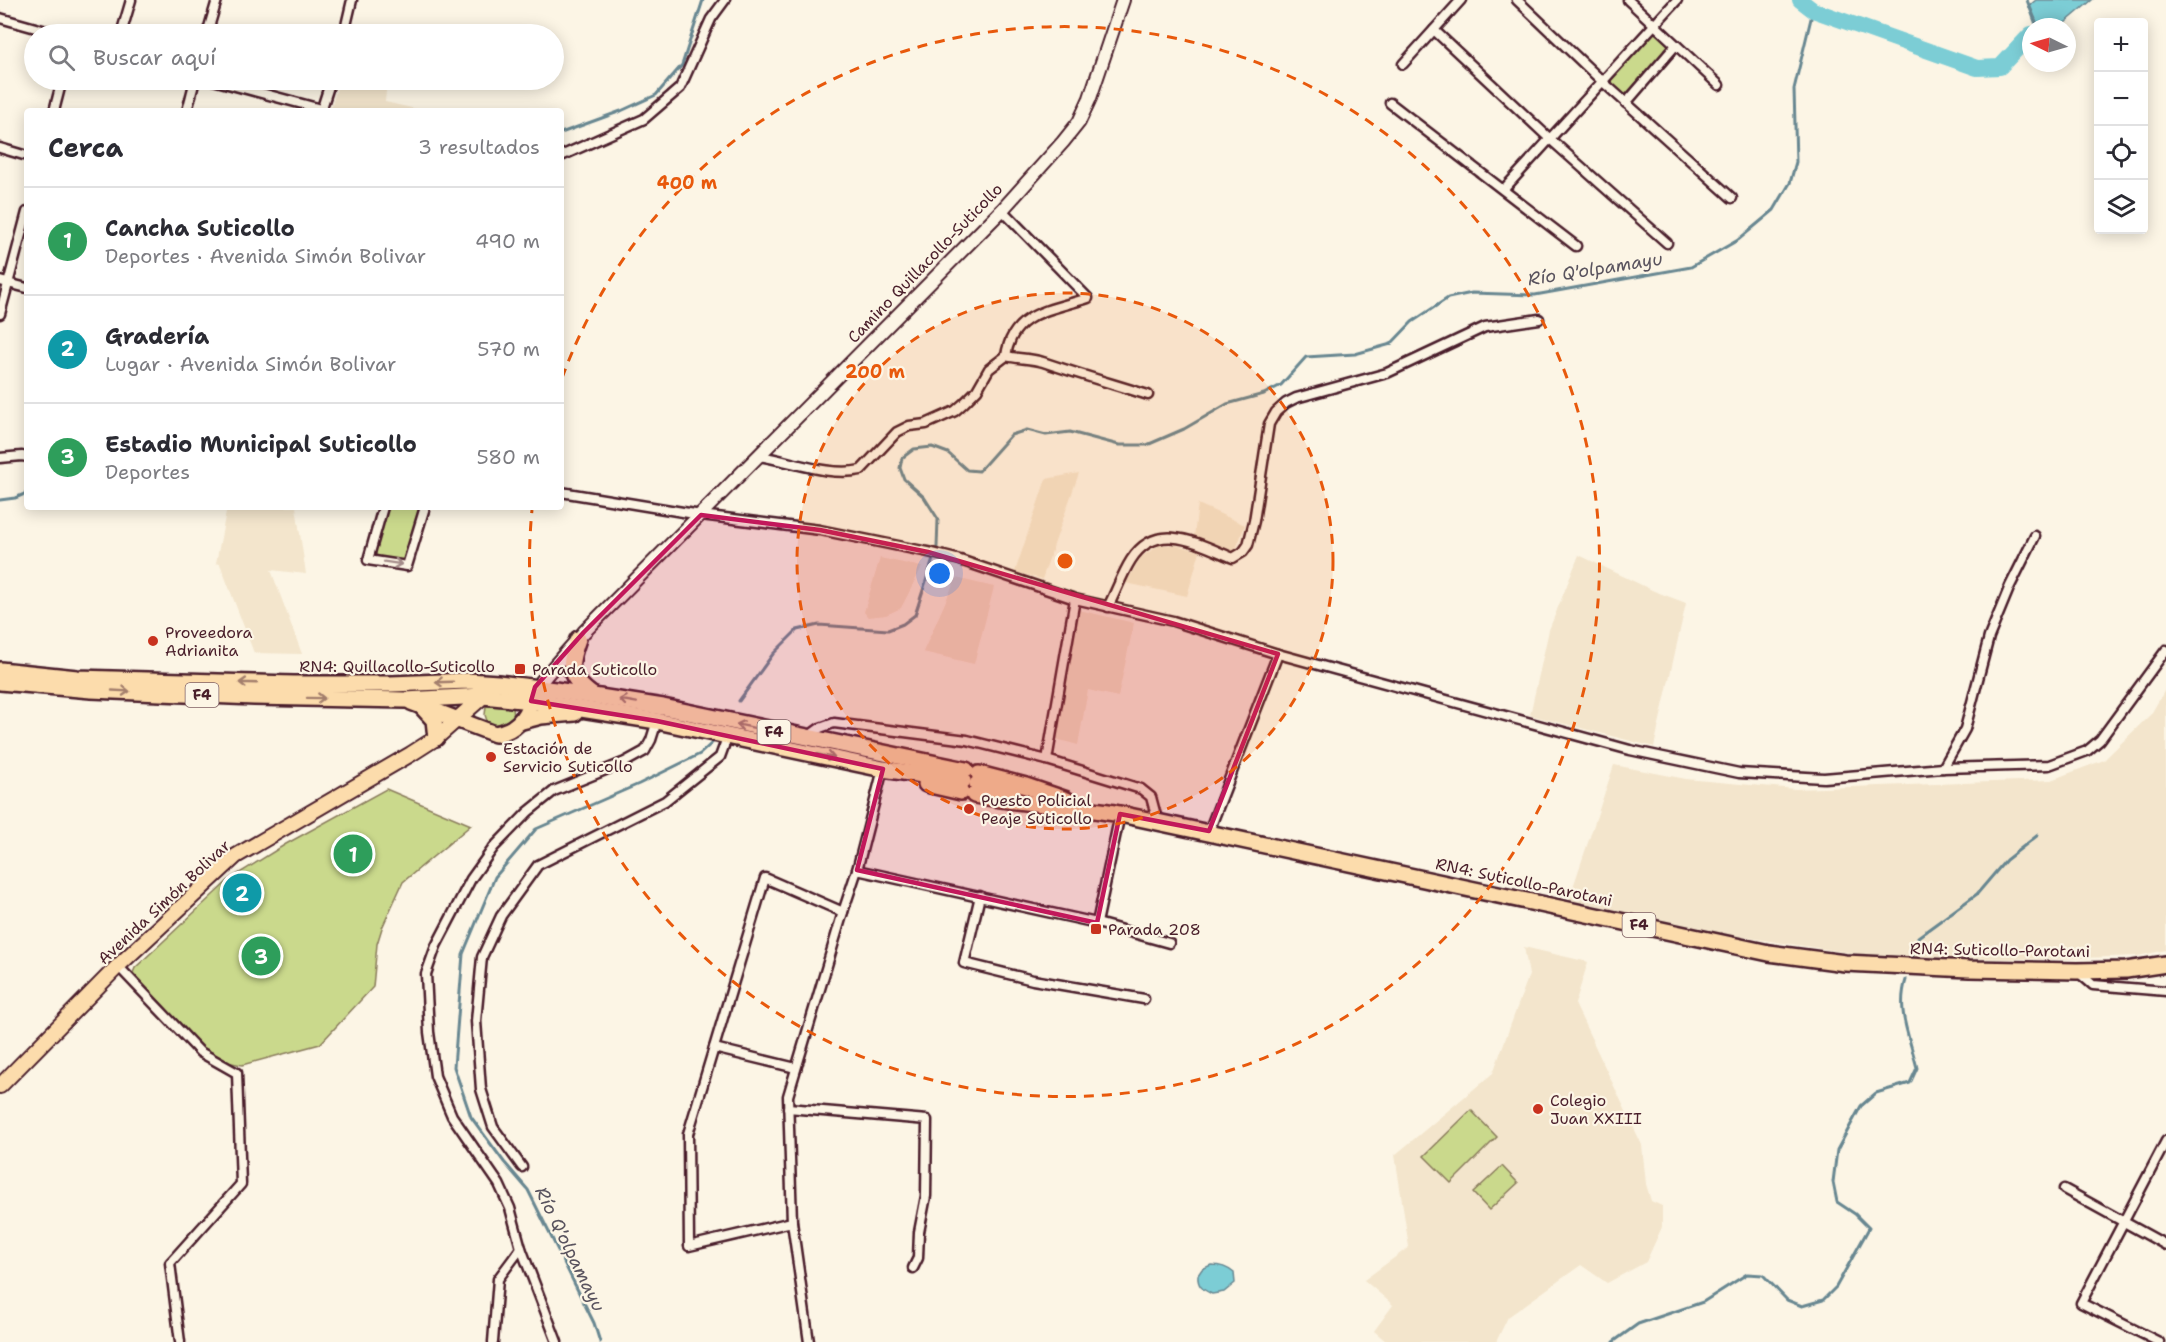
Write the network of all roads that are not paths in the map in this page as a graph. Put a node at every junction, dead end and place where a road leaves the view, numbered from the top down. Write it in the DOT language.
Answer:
graph roads {
  1 [pos="131,0"];
  2 [pos="217,0"];
  3 [pos="352,0"];
  4 [pos="725,0"];
  5 [pos="1123,0"];
  6 [pos="1461,0"];
  7 [pos="1517,0"];
  8 [pos="1628,0"];
  9 [pos="1677,0"];
  10 [pos="0,18"];
  11 [pos="124,24"];
  12 [pos="210,24"];
  13 [pos="346,24"];
  14 [pos="1654,24"];
  15 [pos="24,25"];
  16 [pos="1434,30"];
  17 [pos="1676,45"];
  18 [pos="1403,64"];
  19 [pos="1603,82"];
  20 [pos="1719,85"];
  21 [pos="59,90"];
  22 [pos="192,90"];
  23 [pos="249,90"];
  24 [pos="328,90"];
  25 [pos="1390,103"];
  26 [pos="1626,103"];
  27 [pos="55,108"];
  28 [pos="188,108"];
  29 [pos="314,108"];
  30 [pos="322,108"];
  31 [pos="1550,139"];
  32 [pos="0,148"];
  33 [pos="24,155"];
  34 [pos="564,155"];
  35 [pos="1504,189"];
  36 [pos="1732,198"];
  37 [pos="1002,210"];
  38 [pos="24,221"];
  39 [pos="1667,243"];
  40 [pos="1576,246"];
  41 [pos="4,282"];
  42 [pos="24,287"];
  43 [pos="0,314"];
  44 [pos="1539,318"];
  45 [pos="1006,356"];
  46 [pos="1148,395"];
  47 [pos="24,454"];
  48 [pos="759,456"];
  49 [pos="0,458"];
  50 [pos="564,493"];
  51 [pos="381,510"];
  52 [pos="423,510"];
  53 [pos="701,516"];
  54 [pos="2035,536"];
  55 [pos="1076,599"];
  56 [pos="1108,607"];
  57 [pos="578,639"];
  58 [pos="2166,650"];
  59 [pos="1278,654"];
  60 [pos="0,670"];
  61 [pos="0,682"];
  62 [pos="498,683"];
  63 [pos="533,694"];
  64 [pos="592,695"];
  65 [pos="483,696"];
  66 [pos="405,700"];
  67 [pos="421,706"];
  68 [pos="602,711"];
  69 [pos="458,719"];
  70 [pos="522,721"];
  71 [pos="657,721"];
  72 [pos="478,729"];
  73 [pos="728,735"];
  74 [pos="436,738"];
  75 [pos="806,738"];
  76 [pos="1047,760"];
  77 [pos="1943,768"];
  78 [pos="883,769"];
  79 [pos="970,783"];
  80 [pos="1093,808"];
  81 [pos="1120,814"];
  82 [pos="1158,823"];
  83 [pos="1209,831"];
  84 [pos="857,870"];
  85 [pos="980,896"];
  86 [pos="843,912"];
  87 [pos="1097,922"];
  88 [pos="1169,942"];
  89 [pos="2166,964"];
  90 [pos="118,966"];
  91 [pos="2078,971"];
  92 [pos="2166,991"];
  93 [pos="1144,999"];
  94 [pos="714,1048"];
  95 [pos="796,1068"];
  96 [pos="0,1086"];
  97 [pos="788,1108"];
  98 [pos="2166,1141"];
  99 [pos="522,1167"];
  100 [pos="2064,1189"];
  101 [pos="792,1222"];
  102 [pos="2124,1222"];
  103 [pos="2166,1245"];
  104 [pos="521,1248"];
  105 [pos="913,1268"];
  106 [pos="180,1342"];
  107 [pos="493,1342"];
  108 [pos="557,1342"];
  109 [pos="809,1342"];
  110 [pos="2158,1342"];
  1 -- 11 [label="street"];
  2 -- 12 [label="street"];
  3 -- 13 [label="street"];
  4 -- 34 [label="street"];
  5 -- 37 [label="main road, Camino Quillacollo-Suticollo"];
  6 -- 16 [label="street"];
  7 -- 19 [label="street"];
  8 -- 14 [label="street"];
  9 -- 14 [label="street"];
  10 -- 15 [label="street"];
  14 -- 17 [label="street"];
  14 -- 19 [label="street"];
  16 -- 18 [label="street"];
  16 -- 31 [label="street"];
  17 -- 20 [label="street"];
  17 -- 26 [label="street"];
  19 -- 26 [label="street"];
  19 -- 31 [label="street"];
  21 -- 27 [label="street"];
  22 -- 28 [label="street"];
  23 -- 29 [label="street"];
  24 -- 30 [label="street"];
  25 -- 35 [label="street"];
  26 -- 36 [label="street"];
  31 -- 35 [label="street"];
  31 -- 39 [label="street"];
  32 -- 33 [label="street"];
  35 -- 40 [label="street"];
  37 -- 45 [label="street"];
  37 -- 48 [label="main road, Camino Quillacollo-Suticollo"];
  38 -- 41 [label="street"];
  41 -- 42 [label="street"];
  41 -- 43 [label="street"];
  44 -- 56 [label="street"];
  45 -- 46 [label="street"];
  45 -- 48 [label="street"];
  47 -- 49 [label="street"];
  48 -- 53 [label="main road, Camino Quillacollo-Suticollo"];
  50 -- 53 [label="street"];
  51 -- 52 [label="street, one-way"];
  53 -- 55 [label="street"];
  53 -- 57 [label="main road, Camino Quillacollo-Suticollo"];
  54 -- 77 [label="street"];
  55 -- 56 [label="street"];
  55 -- 76 [label="street"];
  56 -- 59 [label="street"];
  57 -- 63 [label="main road, Camino Quillacollo-Suticollo"];
  57 -- 64 [label="highway"];
  58 -- 77 [label="street"];
  59 -- 77 [label="street"];
  59 -- 83 [label="street"];
  62 -- 60 [label="highway, RN4: Quillacollo-Suticollo / F4, one-way"];
  61 -- 66 [label="highway, RN4: Quillacollo-Suticollo / F4, one-way"];
  62 -- 63 [label="highway, RN4: Quillacollo-Suticollo / F4"];
  62 -- 65 [label="main road, Avenida Simón Bolivar"];
  63 -- 64 [label="highway, RN4: Quillacollo-Suticollo / F4"];
  63 -- 65 [label="highway, RN4: Quillacollo-Suticollo / F4"];
  63 -- 68 [label="highway, RN4: Quillacollo-Suticollo / F4"];
  63 -- 70 [label="highway"];
  75 -- 64 [label="highway, RN4: Quillacollo-Suticollo / F4, one-way"];
  65 -- 66 [label="highway, RN4: Quillacollo-Suticollo / F4"];
  65 -- 69 [label="main road, Avenida Simón Bolivar"];
  66 -- 67 [label="highway"];
  67 -- 69 [label="highway"];
  67 -- 74 [label="highway"];
  68 -- 70 [label="highway"];
  68 -- 71 [label="highway, RN4: Quillacollo-Suticollo / F4"];
  69 -- 72 [label="highway"];
  69 -- 74 [label="main road, Avenida Simón Bolivar"];
  70 -- 72 [label="highway"];
  71 -- 73 [label="highway, RN4: Quillacollo-Suticollo / F4"];
  71 -- 104 [label="street"];
  72 -- 74 [label="main road, Avenida Simón Bolivar"];
  73 -- 78 [label="highway, RN4: Quillacollo-Suticollo / F4, one-way"];
  73 -- 99 [label="street"];
  74 -- 90 [label="main road, Avenida Simón Bolivar"];
  75 -- 76 [label="street"];
  75 -- 79 [label="highway, RN4: Quillacollo-Suticollo / F4"];
  76 -- 82 [label="street"];
  78 -- 79 [label="highway, RN4: Quillacollo-Suticollo / F4"];
  78 -- 84 [label="street"];
  79 -- 80 [label="highway, RN4: Suticollo-Parotani / F4"];
  79 -- 80 [label="highway, RN4: Suticollo-Parotani / F4"];
  80 -- 81 [label="highway, RN4: Suticollo-Parotani / F4"];
  81 -- 82 [label="highway, RN4: Suticollo-Parotani / F4"];
  81 -- 87 [label="street"];
  82 -- 83 [label="highway, RN4: Suticollo-Parotani / F4"];
  83 -- 91 [label="highway, RN4: Suticollo-Parotani / F4"];
  84 -- 85 [label="street"];
  84 -- 86 [label="street"];
  85 -- 87 [label="street"];
  85 -- 93 [label="street"];
  86 -- 94 [label="street"];
  86 -- 95 [label="street"];
  87 -- 88 [label="street"];
  89 -- 91 [label="highway, RN4: Suticollo-Parotani / F4"];
  90 -- 96 [label="main road, Avenida Simón Bolivar"];
  90 -- 106 [label="street"];
  91 -- 92 [label="street"];
  94 -- 95 [label="street"];
  94 -- 101 [label="street"];
  95 -- 97 [label="street"];
  97 -- 101 [label="street"];
  97 -- 105 [label="street"];
  98 -- 102 [label="street"];
  100 -- 102 [label="street"];
  101 -- 109 [label="street"];
  102 -- 103 [label="street"];
  102 -- 110 [label="street"];
  104 -- 107 [label="street"];
  104 -- 108 [label="street"];
}
